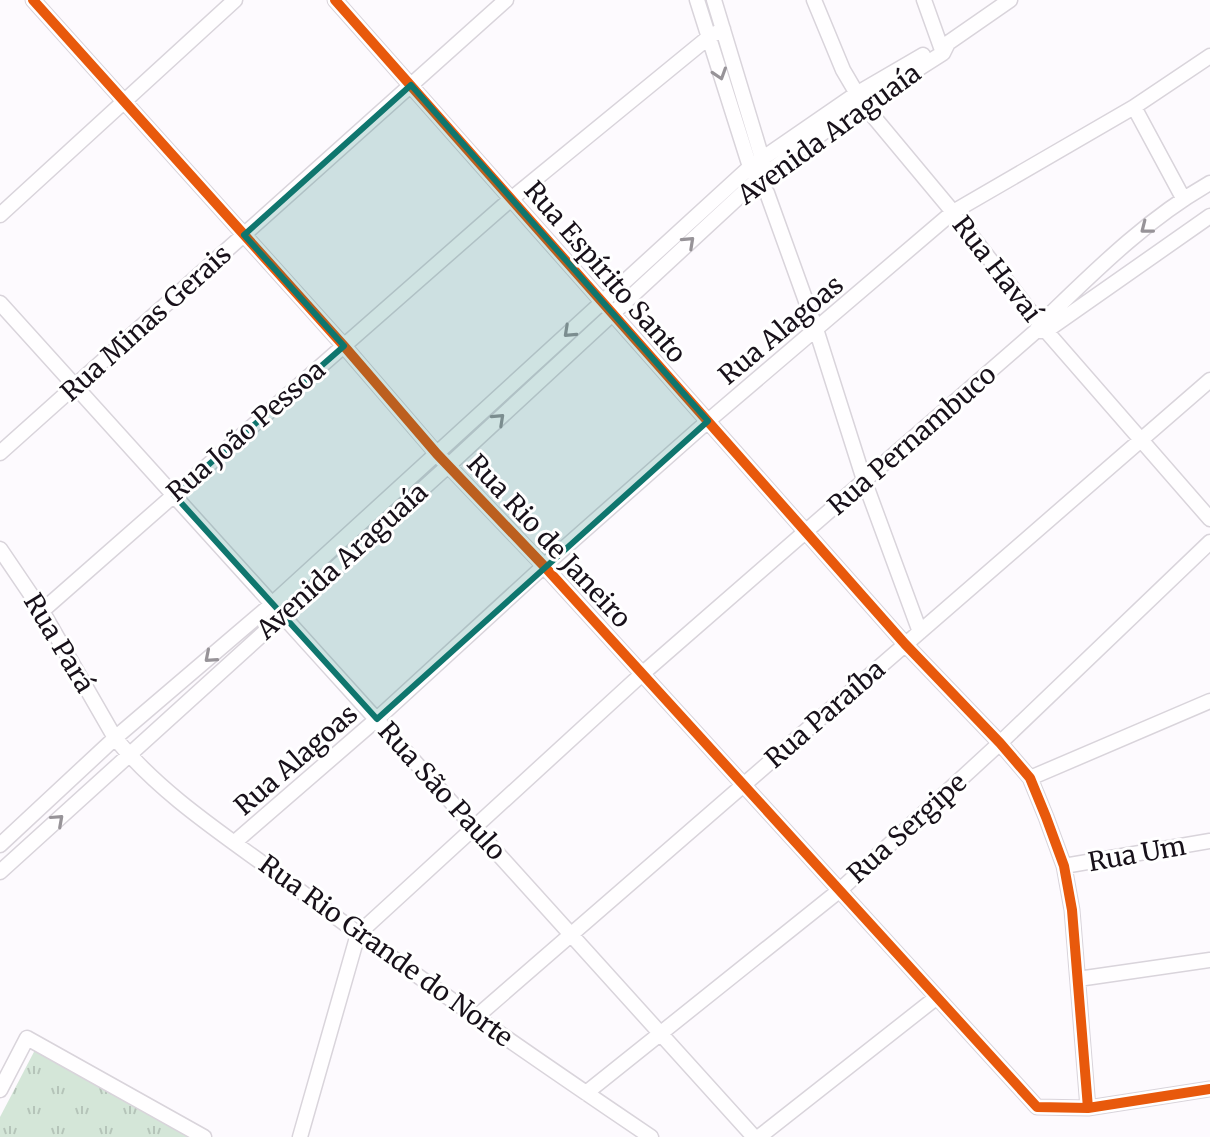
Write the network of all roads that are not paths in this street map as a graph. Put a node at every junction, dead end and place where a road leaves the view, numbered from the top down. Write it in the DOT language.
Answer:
graph roads {
  1 [pos="33,0"];
  2 [pos="235,0"];
  3 [pos="335,0"];
  4 [pos="506,0"];
  5 [pos="697,0"];
  6 [pos="714,0"];
  7 [pos="814,0"];
  8 [pos="924,0"];
  9 [pos="1010,0"];
  10 [pos="723,29"];
  11 [pos="709,37"];
  12 [pos="943,47"];
  13 [pos="1210,56"];
  14 [pos="411,85"];
  15 [pos="860,99"];
  16 [pos="123,102"];
  17 [pos="1134,107"];
  18 [pos="759,169"];
  19 [pos="1210,183"];
  20 [pos="1183,198"];
  21 [pos="511,199"];
  22 [pos="953,212"];
  23 [pos="0,215"];
  24 [pos="1210,216"];
  25 [pos="244,235"];
  26 [pos="602,302"];
  27 [pos="0,303"];
  28 [pos="612,313"];
  29 [pos="816,329"];
  30 [pos="1041,329"];
  31 [pos="344,346"];
  32 [pos="1210,380"];
  33 [pos="75,386"];
  34 [pos="708,421"];
  35 [pos="1141,439"];
  36 [pos="0,453"];
  37 [pos="437,454"];
  38 [pos="449,465"];
  39 [pos="864,480"];
  40 [pos="174,495"];
  41 [pos="1210,519"];
  42 [pos="807,533"];
  43 [pos="1210,542"];
  44 [pos="0,549"];
  45 [pos="544,566"];
  46 [pos="276,610"];
  47 [pos="42,611"];
  48 [pos="239,632"];
  49 [pos="920,632"];
  50 [pos="249,644"];
  51 [pos="905,644"];
  52 [pos="642,674"];
  53 [pos="1210,701"];
  54 [pos="377,719"];
  55 [pos="115,738"];
  56 [pos="1000,743"];
  57 [pos="129,755"];
  58 [pos="1030,778"];
  59 [pos="743,785"];
  60 [pos="474,827"];
  61 [pos="1210,841"];
  62 [pos="235,842"];
  63 [pos="0,845"];
  64 [pos="1064,866"];
  65 [pos="0,872"];
  66 [pos="840,890"];
  67 [pos="358,934"];
  68 [pos="571,934"];
  69 [pos="1210,960"];
  70 [pos="1078,979"];
  71 [pos="937,997"];
  72 [pos="475,1018"];
  73 [pos="660,1032"];
  74 [pos="1210,1089"];
  75 [pos="0,1090"];
  76 [pos="586,1093"];
  77 [pos="1088,1108"];
  78 [pos="204,1137"];
  79 [pos="300,1137"];
  80 [pos="651,1137"];
  81 [pos="757,1137"];
  1 -- 16 [label="street, Rua Rio de Janeiro"];
  2 -- 16 [label="street"];
  3 -- 14 [label="street, Rua Espírito Santo"];
  4 -- 14 [label="street, Rua Minas Gerais"];
  5 -- 11 [label="street"];
  6 -- 10 [label="street"];
  7 -- 15 [label="street, Rua Havaí"];
  8 -- 12 [label="street"];
  9 -- 12 [label="street, Avenida Araguaía"];
  10 -- 11 [label="street, Rua João Pessoa"];
  10 -- 18 [label="street"];
  11 -- 18 [label="street, one-way"];
  11 -- 21 [label="street, Rua João Pessoa"];
  12 -- 15 [label="street, Avenida Araguaía"];
  13 -- 17 [label="street, Rua Alagoas"];
  14 -- 21 [label="street, Rua Espírito Santo"];
  14 -- 25 [label="street, Rua Minas Gerais"];
  15 -- 18 [label="street, Avenida Araguaía"];
  15 -- 22 [label="street, Rua Havaí"];
  16 -- 23 [label="street"];
  16 -- 25 [label="street, Rua Rio de Janeiro"];
  17 -- 20 [label="street"];
  17 -- 22 [label="street, Rua Alagoas"];
  18 -- 26 [label="street, Avenida Araguaía"];
  28 -- 18 [label="street, Avenida Araguaía, one-way"];
  18 -- 29 [label="street"];
  19 -- 20 [label="street, Rua Pernambuco"];
  20 -- 30 [label="street, Rua Pernambuco, one-way"];
  21 -- 26 [label="street, Rua Espírito Santo"];
  21 -- 31 [label="street, Rua João Pessoa"];
  22 -- 29 [label="street, Rua Alagoas"];
  22 -- 30 [label="street, Rua Havaí"];
  24 -- 30 [label="street, Rua Pernambuco"];
  25 -- 31 [label="street, Rua Rio de Janeiro"];
  25 -- 33 [label="street, Rua Minas Gerais"];
  26 -- 28 [label="street, Rua Espírito Santo"];
  26 -- 37 [label="street, Avenida Araguaía, one-way"];
  27 -- 33 [label="street, Rua São Paulo"];
  28 -- 34 [label="street, Rua Espírito Santo"];
  38 -- 28 [label="street, Avenida Araguaía, one-way"];
  29 -- 34 [label="street, Rua Alagoas"];
  29 -- 39 [label="street"];
  30 -- 35 [label="street, Rua Havaí"];
  30 -- 39 [label="street, Rua Pernambuco"];
  31 -- 37 [label="street, Rua Rio de Janeiro"];
  31 -- 40 [label="street, Rua João Pessoa"];
  32 -- 35 [label="street, Rua Paraíba"];
  33 -- 36 [label="street, Rua Minas Gerais"];
  33 -- 40 [label="street, Rua São Paulo"];
  34 -- 42 [label="street, Rua Espírito Santo"];
  34 -- 45 [label="street, Rua Alagoas"];
  35 -- 41 [label="street, Rua Havaí"];
  35 -- 49 [label="street, Rua Paraíba"];
  37 -- 38 [label="street, Rua Rio de Janeiro"];
  37 -- 46 [label="street, Avenida Araguaía"];
  38 -- 45 [label="street, Rua Rio de Janeiro"];
  38 -- 46 [label="street, Avenida Araguaía"];
  39 -- 42 [label="street, Rua Pernambuco"];
  39 -- 49 [label="street"];
  40 -- 46 [label="street, Rua São Paulo"];
  40 -- 47 [label="street, Rua João Pessoa"];
  42 -- 51 [label="street, Rua Espírito Santo"];
  42 -- 52 [label="street, Rua Pernambuco"];
  43 -- 56 [label="street, Rua Sergipe"];
  44 -- 47 [label="street, Rua Pará"];
  45 -- 52 [label="street, Rua Rio de Janeiro"];
  45 -- 54 [label="street, Rua Alagoas"];
  46 -- 48 [label="street, Avenida Araguaía"];
  46 -- 50 [label="street, Avenida Araguaía"];
  46 -- 54 [label="street, Rua São Paulo"];
  47 -- 55 [label="street, Rua Pará"];
  48 -- 50 [label="street"];
  48 -- 55 [label="street, Avenida Araguaía, one-way"];
  49 -- 51 [label="street, Rua Paraíba"];
  50 -- 57 [label="street, Avenida Araguaía"];
  51 -- 56 [label="street, Rua Espírito Santo"];
  51 -- 59 [label="street, Rua Paraíba"];
  52 -- 59 [label="street, Rua Rio de Janeiro"];
  52 -- 60 [label="street, Rua Pernambuco"];
  53 -- 58 [label="street"];
  54 -- 60 [label="street, Rua São Paulo"];
  54 -- 62 [label="street, Rua Alagoas"];
  55 -- 57 [label="street, Rua Pará"];
  55 -- 63 [label="street, Avenida Araguaía"];
  56 -- 58 [label="street, Rua Espírito Santo"];
  56 -- 66 [label="street, Rua Sergipe"];
  57 -- 62 [label="street, Rua Rio Grande do Norte"];
  65 -- 57 [label="street, Avenida Araguaía, one-way"];
  58 -- 64 [label="street, Rua Espírito Santo"];
  59 -- 66 [label="street, Rua Rio de Janeiro"];
  59 -- 68 [label="street, Rua Paraíba"];
  60 -- 67 [label="street, Rua Pernambuco"];
  60 -- 68 [label="street, Rua São Paulo"];
  61 -- 64 [label="street, Rua Um"];
  62 -- 67 [label="street, Rua Rio Grande do Norte"];
  64 -- 70 [label="street, Rua Espírito Santo"];
  66 -- 71 [label="street, Rua Rio de Janeiro"];
  66 -- 73 [label="street, Rua Sergipe"];
  67 -- 72 [label="street, Rua Rio Grande do Norte"];
  67 -- 79 [label="street"];
  68 -- 72 [label="street, Rua Paraíba"];
  68 -- 73 [label="street, Rua São Paulo"];
  69 -- 70 [label="street"];
  70 -- 77 [label="street, Rua Espírito Santo"];
  71 -- 77 [label="street, Rua Rio de Janeiro"];
  71 -- 81 [label="street"];
  72 -- 76 [label="street, Rua Rio Grande do Norte"];
  73 -- 76 [label="street, Rua Sergipe"];
  73 -- 81 [label="street, Rua São Paulo"];
  74 -- 77 [label="street"];
  75 -- 78 [label="street"];
  76 -- 80 [label="street, Rua Rio Grande do Norte"];
}
